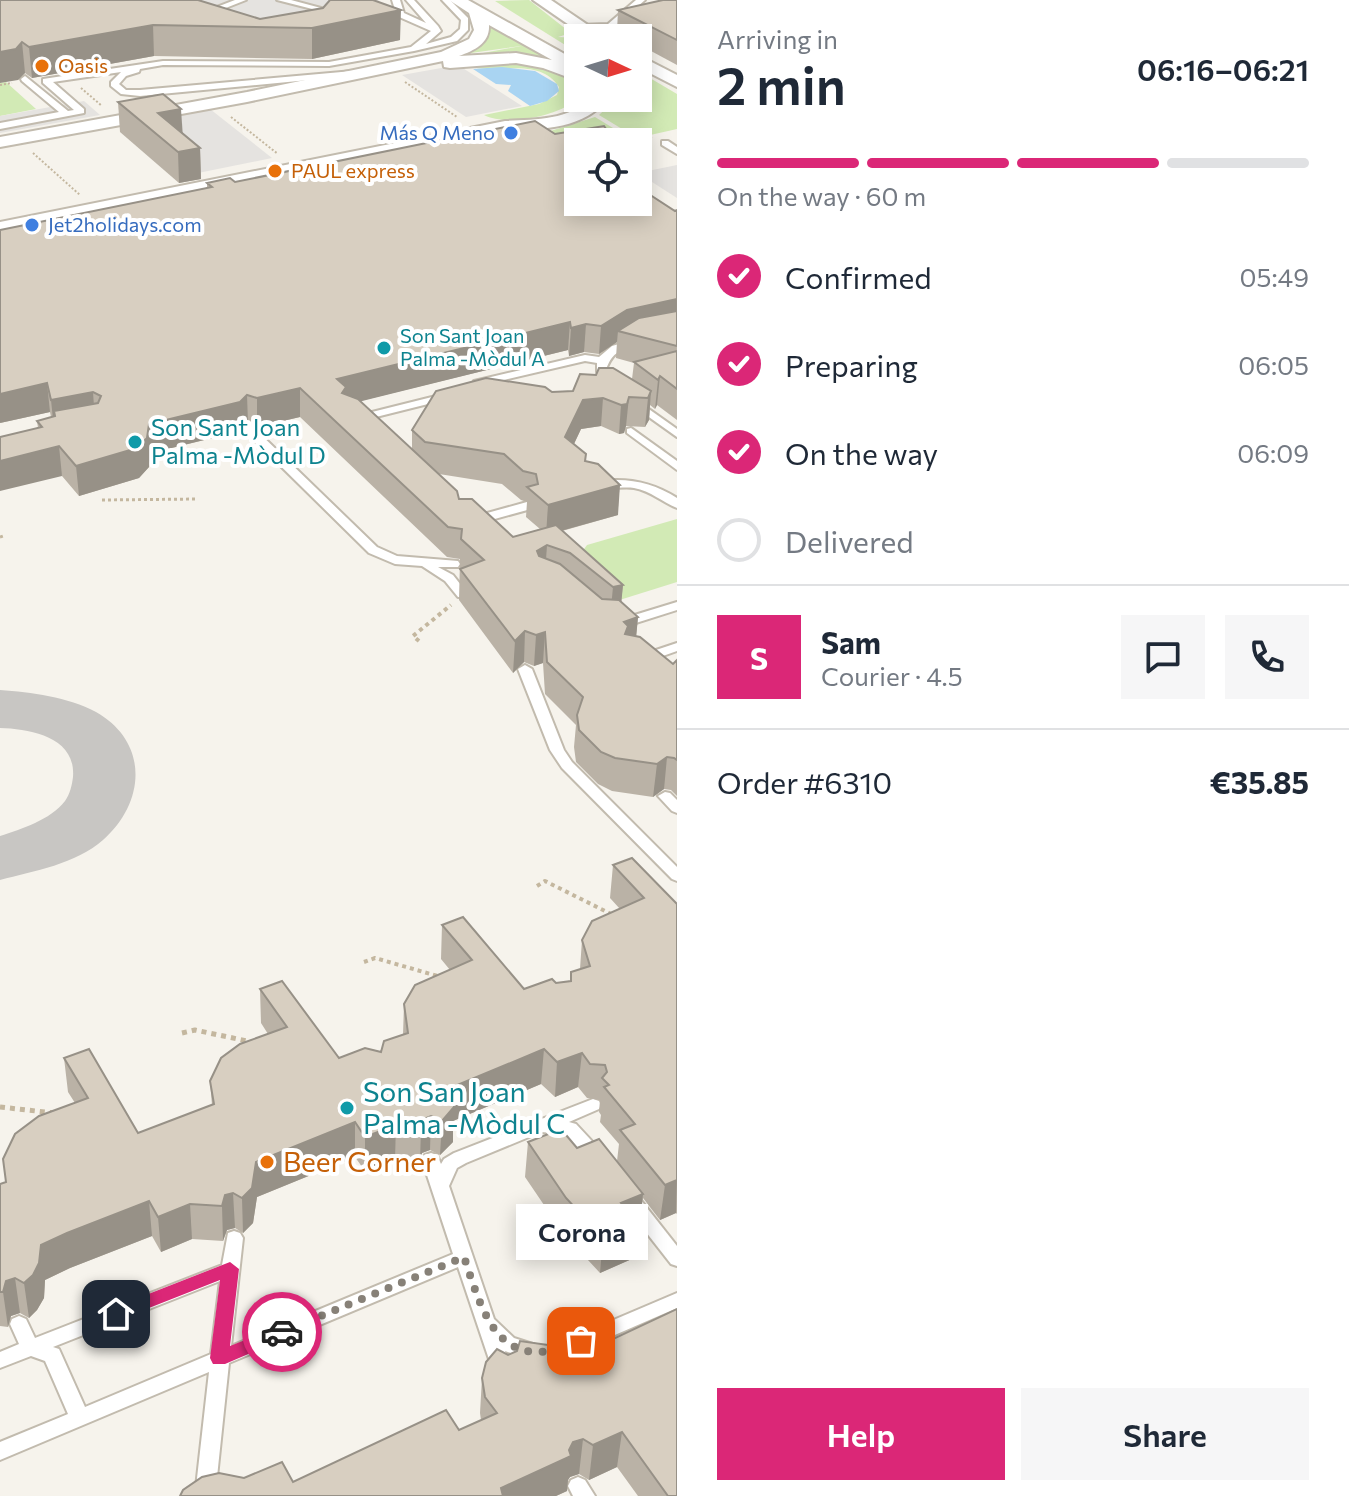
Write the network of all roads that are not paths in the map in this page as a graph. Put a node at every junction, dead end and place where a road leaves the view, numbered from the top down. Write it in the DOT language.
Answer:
graph roads {
  1 [pos="242,0"];
  2 [pos="281,0"];
  3 [pos="315,0"];
  4 [pos="408,0"];
  5 [pos="446,0"];
  6 [pos="457,0"];
  7 [pos="541,0"];
  8 [pos="641,0"];
  9 [pos="485,3"];
  10 [pos="327,10"];
  11 [pos="344,10"];
  12 [pos="199,15"];
  13 [pos="575,24"];
  14 [pos="612,24"];
  15 [pos="437,31"];
  16 [pos="414,49"];
  17 [pos="564,51"];
  18 [pos="564,58"];
  19 [pos="163,63"];
  20 [pos="652,68"];
  21 [pos="564,70"];
  22 [pos="365,73"];
  23 [pos="383,73"];
  24 [pos="344,78"];
  25 [pos="25,79"];
  26 [pos="677,82"];
  27 [pos="574,112"];
  28 [pos="582,112"];
  29 [pos="595,112"];
  30 [pos="66,114"];
  31 [pos="569,117"];
  32 [pos="547,122"];
  33 [pos="0,126"];
  34 [pos="517,139"];
  35 [pos="9,141"];
  36 [pos="665,143"];
  37 [pos="677,151"];
  38 [pos="0,228"];
  39 [pos="648,339"];
  40 [pos="602,361"];
  41 [pos="612,385"];
  42 [pos="628,397"];
  43 [pos="249,429"];
  44 [pos="631,431"];
  45 [pos="374,434"];
  46 [pos="677,434"];
  47 [pos="677,467"];
  48 [pos="590,488"];
  49 [pos="677,504"];
  50 [pos="527,506"];
  51 [pos="465,522"];
  52 [pos="424,564"];
  53 [pos="454,564"];
  54 [pos="461,598"];
  55 [pos="677,606"];
  56 [pos="606,625"];
  57 [pos="677,647"];
  58 [pos="631,663"];
  59 [pos="525,669"];
  60 [pos="665,796"];
  61 [pos="677,808"];
  62 [pos="677,876"];
  63 [pos="593,1105"];
  64 [pos="539,1126"];
  65 [pos="431,1160"];
  66 [pos="440,1187"];
  67 [pos="234,1238"];
  68 [pos="464,1257"];
  69 [pos="677,1259"];
  70 [pos="230,1269"];
  71 [pos="677,1300"];
  72 [pos="484,1318"];
  73 [pos="19,1324"];
  74 [pos="30,1348"];
  75 [pos="219,1358"];
  76 [pos="0,1360"];
  77 [pos="505,1379"];
  78 [pos="80,1418"];
  79 [pos="0,1451"];
  80 [pos="205,1496"];
  1 -- 12 [label="lane"];
  2 -- 10 [label="lane"];
  3 -- 10 [label="lane"];
  4 -- 15 [label="lane"];
  4 -- 15 [label="lane"];
  5 -- 16 [label="lane"];
  6 -- 9 [label="street"];
  7 -- 13 [label="street"];
  8 -- 14 [label="lane"];
  9 -- 17 [label="street"];
  9 -- 18 [label="street"];
  9 -- 22 [label="street"];
  10 -- 11 [label="lane"];
  15 -- 16 [label="lane"];
  16 -- 19 [label="lane"];
  19 -- 22 [label="lane"];
  19 -- 30 [label="lane"];
  20 -- 26 [label="street"];
  21 -- 23 [label="street"];
  22 -- 23 [label="lane"];
  22 -- 24 [label="street"];
  23 -- 24 [label="street"];
  24 -- 35 [label="street"];
  25 -- 30 [label="lane"];
  27 -- 31 [label="street"];
  28 -- 31 [label="street"];
  29 -- 32 [label="street"];
  30 -- 33 [label="lane"];
  31 -- 32 [label="street"];
  32 -- 34 [label="lane"];
  32 -- 38 [label="street"];
  36 -- 37 [label="lane"];
  39 -- 40 [label="lane"];
  40 -- 41 [label="lane"];
  40 -- 45 [label="lane"];
  42 -- 46 [label="lane"];
  43 -- 52 [label="lane"];
  44 -- 47 [label="lane"];
  48 -- 49 [label="lane"];
  50 -- 51 [label="lane"];
  52 -- 53 [label="lane"];
  52 -- 54 [label="lane"];
  55 -- 56 [label="lane"];
  57 -- 58 [label="lane"];
  59 -- 62 [label="lane"];
  60 -- 61 [label="lane"];
  63 -- 64 [label="lane"];
  64 -- 66 [label="lane"];
  64 -- 69 [label="lane"];
  65 -- 66 [label="lane"];
  66 -- 68 [label="lane"];
  67 -- 70 [label="lane"];
  68 -- 72 [label="lane"];
  68 -- 75 [label="lane"];
  70 -- 74 [label="lane"];
  70 -- 75 [label="lane"];
  71 -- 72 [label="lane"];
  72 -- 77 [label="lane"];
  73 -- 74 [label="lane"];
  74 -- 76 [label="lane"];
  74 -- 78 [label="lane"];
  75 -- 78 [label="lane"];
  75 -- 80 [label="lane"];
  78 -- 79 [label="lane"];
}
